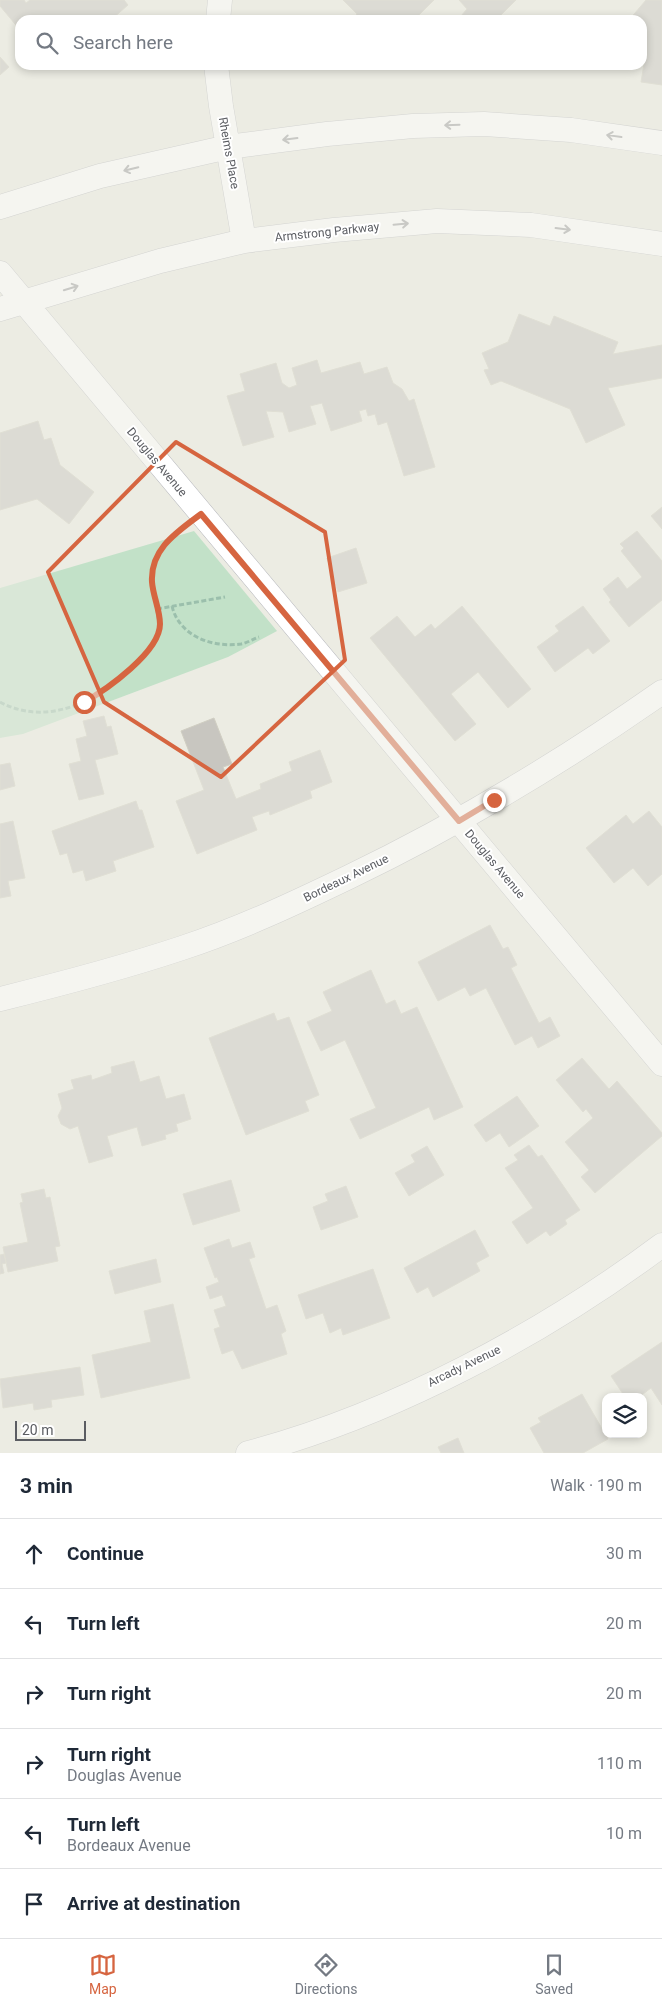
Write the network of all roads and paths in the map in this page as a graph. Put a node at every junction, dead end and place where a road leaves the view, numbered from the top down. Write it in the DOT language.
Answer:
graph roads {
  1 [pos="220,0"];
  2 [pos="218,15"];
  3 [pos="217,70"];
  4 [pos="662,143"];
  5 [pos="228,146"];
  6 [pos="0,207"];
  7 [pos="244,241"];
  8 [pos="662,244"];
  9 [pos="0,273"];
  10 [pos="24,301"];
  11 [pos="0,309"];
  12 [pos="201,514"];
  13 [pos="225,597"];
  14 [pos="172,606"];
  15 [pos="157,609"];
  16 [pos="259,637"];
  17 [pos="662,692"];
  18 [pos="0,702"];
  19 [pos="459,821"];
  20 [pos="0,999"];
  21 [pos="662,1064"];
  22 [pos="662,1244"];
  23 [pos="248,1453"];
  1 -- 2 [label="street"];
  3 -- 5 [label="street, Rheims Place"];
  4 -- 5 [label="street, one-way"];
  5 -- 6 [label="street, one-way"];
  5 -- 7 [label="street, Rheims Place"];
  7 -- 8 [label="street, Armstrong Parkway, one-way"];
  10 -- 7 [label="street, Armstrong Parkway, one-way"];
  9 -- 10 [label="street, Douglas Avenue"];
  10 -- 11 [label="street, Armstrong Parkway"];
  10 -- 12 [label="street, Douglas Avenue"];
  12 -- 15 [label="path"];
  12 -- 19 [label="street, Douglas Avenue"];
  13 -- 14 [label="path"];
  14 -- 15 [label="path"];
  14 -- 16 [label="path"];
  15 -- 18 [label="path"];
  17 -- 19 [label="street, Bordeaux Avenue"];
  19 -- 20 [label="street, Bordeaux Avenue"];
  19 -- 21 [label="street, Douglas Avenue"];
  22 -- 23 [label="street, Arcady Avenue"];
}
